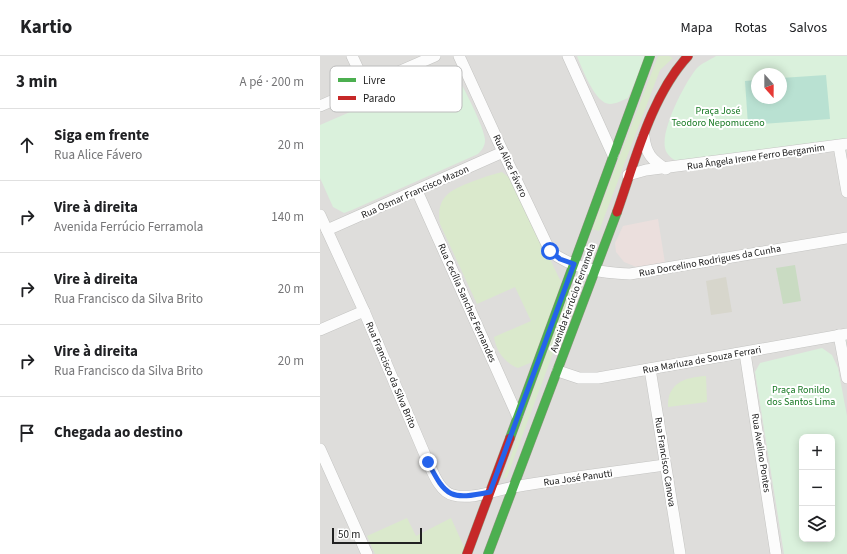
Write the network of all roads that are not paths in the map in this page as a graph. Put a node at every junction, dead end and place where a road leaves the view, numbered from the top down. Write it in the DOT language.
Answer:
graph roads {
  1 [pos="352,56"];
  2 [pos="435,56"];
  3 [pos="459,56"];
  4 [pos="568,56"];
  5 [pos="650,56"];
  6 [pos="688,56"];
  7 [pos="357,66"];
  8 [pos="412,66"];
  9 [pos="330,102"];
  10 [pos="320,106"];
  11 [pos="644,137"];
  12 [pos="843,145"];
  13 [pos="503,152"];
  14 [pos="613,155"];
  15 [pos="666,169"];
  16 [pos="628,175"];
  17 [pos="417,191"];
  18 [pos="847,192"];
  19 [pos="320,215"];
  20 [pos="327,230"];
  21 [pos="847,238"];
  22 [pos="574,264"];
  23 [pos="596,271"];
  24 [pos="364,311"];
  25 [pos="320,330"];
  26 [pos="843,334"];
  27 [pos="745,353"];
  28 [pos="650,370"];
  29 [pos="558,371"];
  30 [pos="847,378"];
  31 [pos="517,415"];
  32 [pos="320,449"];
  33 [pos="665,465"];
  34 [pos="514,487"];
  35 [pos="490,492"];
  36 [pos="367,554"];
  37 [pos="467,554"];
  38 [pos="488,554"];
  39 [pos="680,554"];
  40 [pos="776,554"];
  1 -- 7 [label="street"];
  2 -- 8 [label="street"];
  3 -- 13 [label="street, Rua Alice Fávero"];
  4 -- 14 [label="street"];
  5 -- 14 [label="street, Avenida Ferrúcio Ferramola"];
  6 -- 11 [label="street, Avenida Ferrúcio Ferramola"];
  9 -- 10 [label="street"];
  11 -- 15 [label="street"];
  11 -- 16 [label="street, Avenida Ferrúcio Ferramola"];
  12 -- 15 [label="street, Rua Ângela Irene Ferro Bergamim"];
  12 -- 18 [label="street"];
  13 -- 17 [label="street, Rua Osmar Francisco Mazon"];
  13 -- 22 [label="street, Rua Alice Fávero"];
  14 -- 22 [label="street, Avenida Ferrúcio Ferramola"];
  15 -- 16 [label="street, Rua Ângela Irene Ferro Bergamim"];
  16 -- 23 [label="street, Avenida Ferrúcio Ferramola"];
  17 -- 20 [label="street, Rua Osmar Francisco Mazon"];
  17 -- 31 [label="street, Rua Cecília Sanchez Fernandes"];
  19 -- 20 [label="street, Rua Francisco da Silva Brito"];
  20 -- 24 [label="street, Rua Francisco da Silva Brito"];
  21 -- 23 [label="street, Rua Dorcelino Rodrigues da Cunha"];
  22 -- 23 [label="street, Rua Dorcelino Rodrigues da Cunha"];
  22 -- 31 [label="street, Avenida Ferrúcio Ferramola"];
  23 -- 29 [label="street, Avenida Ferrúcio Ferramola"];
  24 -- 25 [label="street"];
  24 -- 35 [label="street, Rua Francisco da Silva Brito"];
  26 -- 27 [label="street, Rua Mariuza de Souza Ferrari"];
  26 -- 30 [label="street"];
  27 -- 28 [label="street, Rua Mariuza de Souza Ferrari"];
  27 -- 40 [label="street, Rua Avelino Pontes"];
  28 -- 29 [label="street, Rua Mariuza de Souza Ferrari"];
  28 -- 33 [label="street, Rua Francisco Canova"];
  29 -- 34 [label="street, Avenida Ferrúcio Ferramola"];
  31 -- 35 [label="street, Avenida Ferrúcio Ferramola"];
  32 -- 36 [label="street"];
  33 -- 34 [label="street, Rua José Panutti"];
  33 -- 39 [label="street, Rua Francisco Canova"];
  34 -- 35 [label="street, Rua José Panutti"];
  34 -- 38 [label="street, Avenida Ferrúcio Ferramola"];
  35 -- 37 [label="street, Avenida Ferrúcio Ferramola"];
}
